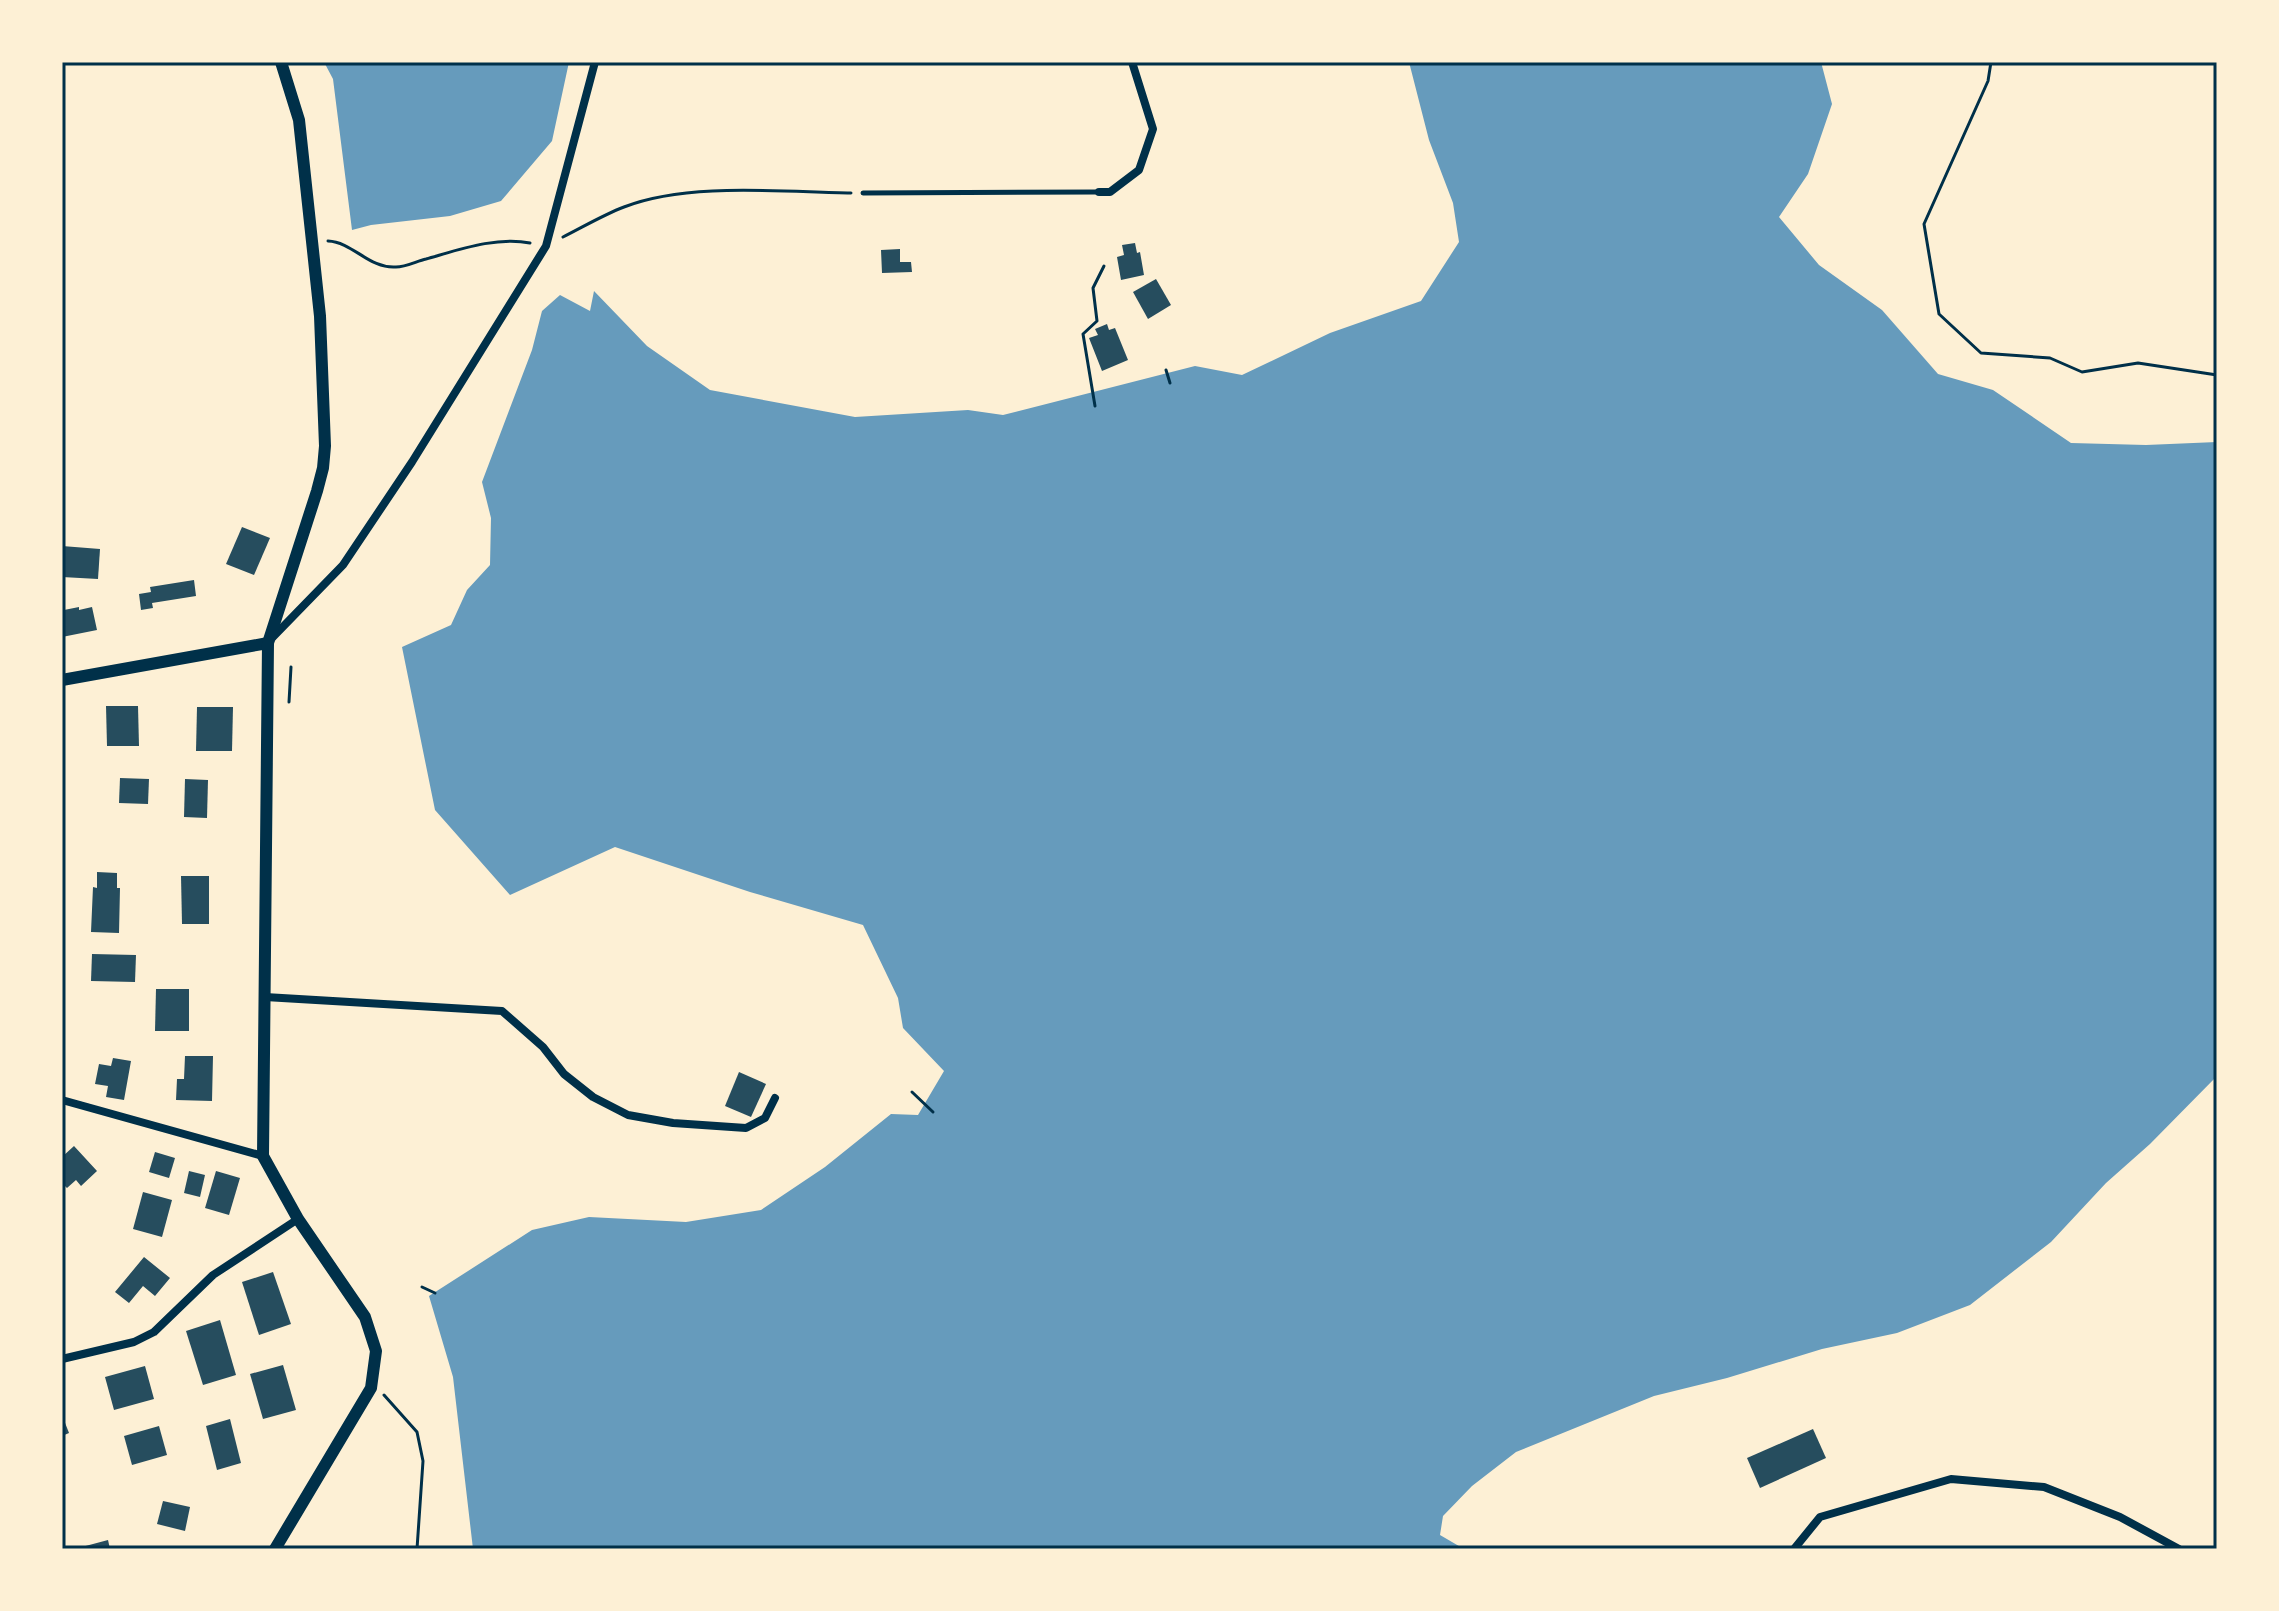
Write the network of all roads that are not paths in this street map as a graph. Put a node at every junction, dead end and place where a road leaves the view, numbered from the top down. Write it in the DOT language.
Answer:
graph roads {
  1 [pos="281,62"];
  2 [pos="595,62"];
  3 [pos="1132,62"];
  4 [pos="1099,192"];
  5 [pos="863,193"];
  6 [pos="268,643"];
  7 [pos="62,680"];
  8 [pos="265,997"];
  9 [pos="775,1098"];
  10 [pos="62,1100"];
  11 [pos="263,1156"];
  12 [pos="298,1219"];
  13 [pos="62,1359"];
  14 [pos="275,1549"];
  15 [pos="1794,1549"];
  16 [pos="2179,1549"];
  1 -- 6 [label="street"];
  2 -- 6 [label="street"];
  3 -- 4 [label="street"];
  4 -- 5 [label="lane"];
  6 -- 7 [label="street"];
  6 -- 8 [label="street"];
  8 -- 9 [label="street"];
  8 -- 11 [label="street"];
  10 -- 11 [label="street"];
  11 -- 12 [label="street"];
  12 -- 13 [label="street"];
  12 -- 14 [label="street"];
  15 -- 16 [label="street"];
}
